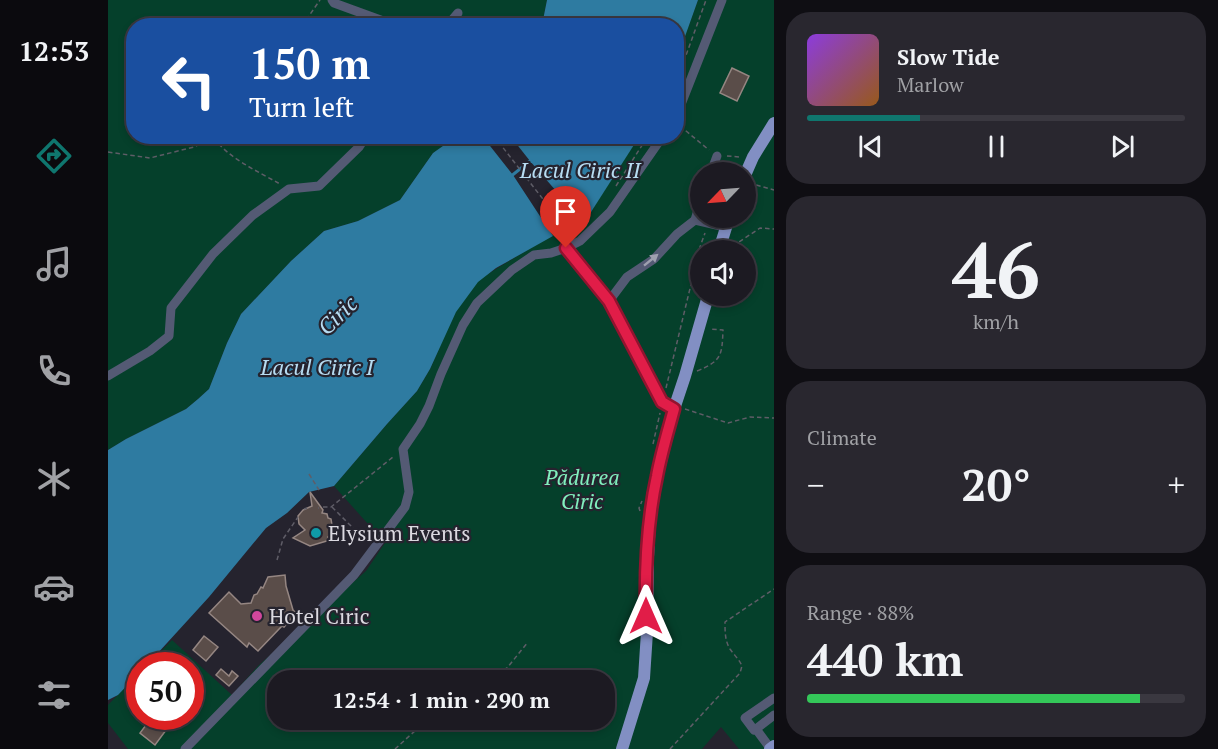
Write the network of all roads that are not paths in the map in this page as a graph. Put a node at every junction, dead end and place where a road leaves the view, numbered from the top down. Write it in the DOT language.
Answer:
graph roads {
  1 [pos="332,0"];
  2 [pos="722,0"];
  3 [pos="461,15"];
  4 [pos="375,18"];
  5 [pos="457,18"];
  6 [pos="684,97"];
  7 [pos="774,123"];
  8 [pos="361,144"];
  9 [pos="657,144"];
  10 [pos="717,156"];
  11 [pos="715,162"];
  12 [pos="751,162"];
  13 [pos="690,224"];
  14 [pos="566,248"];
  15 [pos="609,301"];
  16 [pos="705,306"];
  17 [pos="108,376"];
  18 [pos="674,409"];
  19 [pos="774,698"];
  20 [pos="774,715"];
  21 [pos="756,729"];
  22 [pos="771,748"];
  23 [pos="185,749"];
  24 [pos="622,749"];
  1 -- 4 [label="street"];
  2 -- 6 [label="street"];
  3 -- 5 [label="street"];
  7 -- 12 [label="main road"];
  8 -- 17 [label="street"];
  9 -- 14 [label="street"];
  10 -- 11 [label="street"];
  15 -- 13 [label="street, one-way"];
  14 -- 15 [label="street"];
  14 -- 23 [label="street"];
  15 -- 18 [label="street"];
  16 -- 18 [label="main road"];
  18 -- 24 [label="main road"];
  19 -- 21 [label="street"];
  20 -- 21 [label="street"];
  21 -- 22 [label="street"];
}
